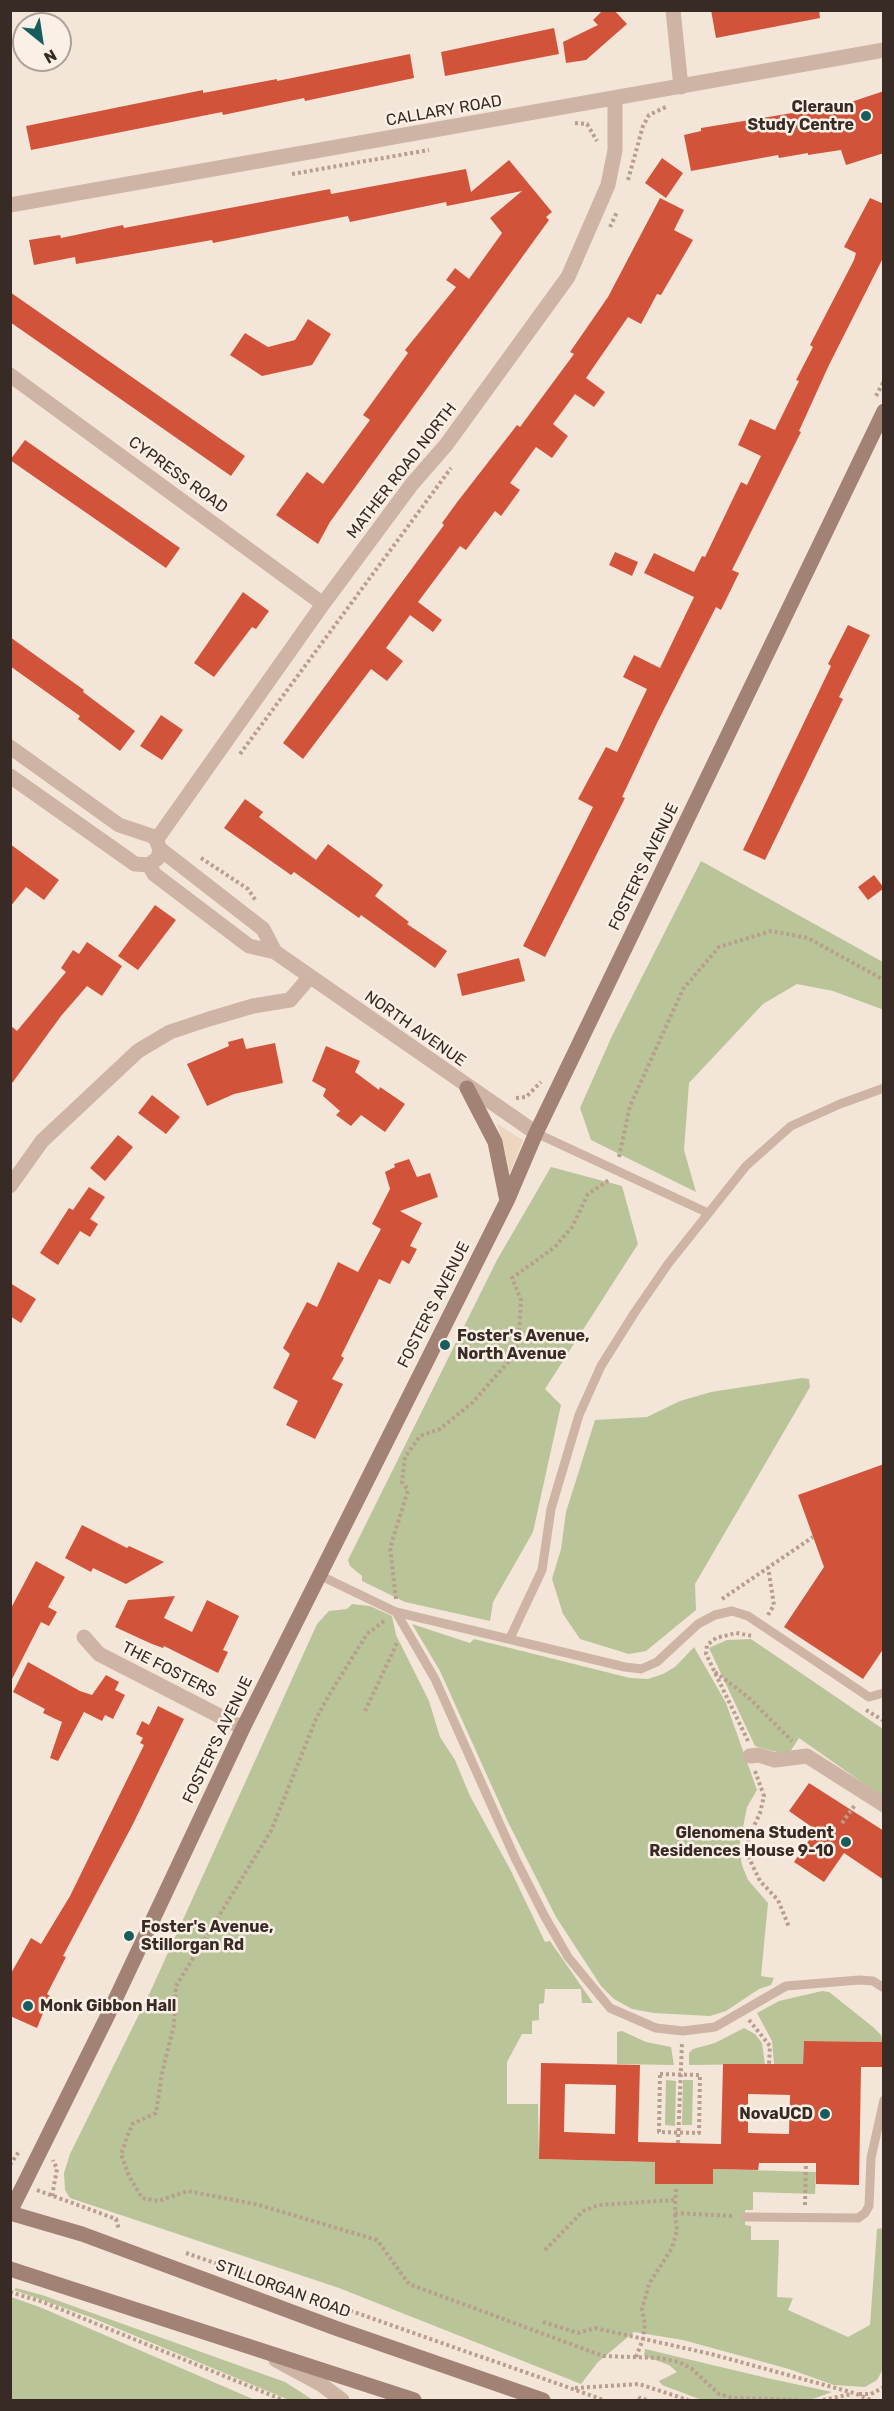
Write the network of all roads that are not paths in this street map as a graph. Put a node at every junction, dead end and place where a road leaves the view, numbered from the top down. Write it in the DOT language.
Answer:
graph roads {
  1 [pos="674,10"];
  2 [pos="884,50"];
  3 [pos="681,87"];
  4 [pos="615,99"];
  5 [pos="10,205"];
  6 [pos="10,375"];
  7 [pos="878,406"];
  8 [pos="323,604"];
  9 [pos="10,747"];
  10 [pos="10,776"];
  11 [pos="140,833"];
  12 [pos="158,844"];
  13 [pos="128,857"];
  14 [pos="149,865"];
  15 [pos="275,952"];
  16 [pos="309,978"];
  17 [pos="467,1088"];
  18 [pos="884,1088"];
  19 [pos="536,1133"];
  20 [pos="10,1186"];
  21 [pos="507,1201"];
  22 [pos="708,1213"];
  23 [pos="319,1575"];
  24 [pos="396,1612"];
  25 [pos="84,1637"];
  26 [pos="510,1638"];
  27 [pos="884,1693"];
  28 [pos="243,1728"];
  29 [pos="750,1756"];
  30 [pos="884,1805"];
  31 [pos="884,1988"];
  32 [pos="884,2100"];
  33 [pos="10,2212"];
  34 [pos="745,2217"];
  35 [pos="10,2269"];
  36 [pos="262,2352"];
  37 [pos="342,2400"];
  38 [pos="414,2400"];
  39 [pos="543,2400"];
  1 -- 3 [label="street"];
  2 -- 3 [label="street, CALLARY ROAD"];
  3 -- 4 [label="street, CALLARY ROAD"];
  4 -- 5 [label="street, CALLARY ROAD"];
  4 -- 8 [label="street, MATHER ROAD NORTH"];
  6 -- 8 [label="street, CYPRESS ROAD"];
  7 -- 19 [label="main road, FOSTER'S AVENUE"];
  8 -- 12 [label="street, MATHER ROAD NORTH"];
  9 -- 11 [label="street, NORTH AVENUE"];
  10 -- 13 [label="street, NORTH AVENUE"];
  11 -- 12 [label="street, NORTH AVENUE"];
  11 -- 13 [label="street"];
  12 -- 14 [label="street"];
  12 -- 15 [label="street, NORTH AVENUE"];
  13 -- 14 [label="street, NORTH AVENUE"];
  14 -- 15 [label="street, NORTH AVENUE"];
  15 -- 16 [label="street, NORTH AVENUE"];
  16 -- 17 [label="street, NORTH AVENUE"];
  16 -- 20 [label="street"];
  17 -- 19 [label="street, NORTH AVENUE"];
  17 -- 21 [label="main road"];
  18 -- 22 [label="lane"];
  19 -- 21 [label="main road, FOSTER'S AVENUE"];
  19 -- 22 [label="lane"];
  21 -- 23 [label="main road, FOSTER'S AVENUE"];
  22 -- 26 [label="lane"];
  23 -- 24 [label="lane"];
  23 -- 28 [label="main road, FOSTER'S AVENUE"];
  24 -- 26 [label="lane"];
  24 -- 31 [label="lane"];
  25 -- 28 [label="street, THE FOSTERS"];
  26 -- 27 [label="lane"];
  28 -- 33 [label="main road, FOSTER'S AVENUE"];
  29 -- 30 [label="street"];
  32 -- 34 [label="lane"];
  33 -- 39 [label="main road, STILLORGAN ROAD"];
  35 -- 36 [label="main road"];
  36 -- 37 [label="street"];
  36 -- 38 [label="main road"];
}
